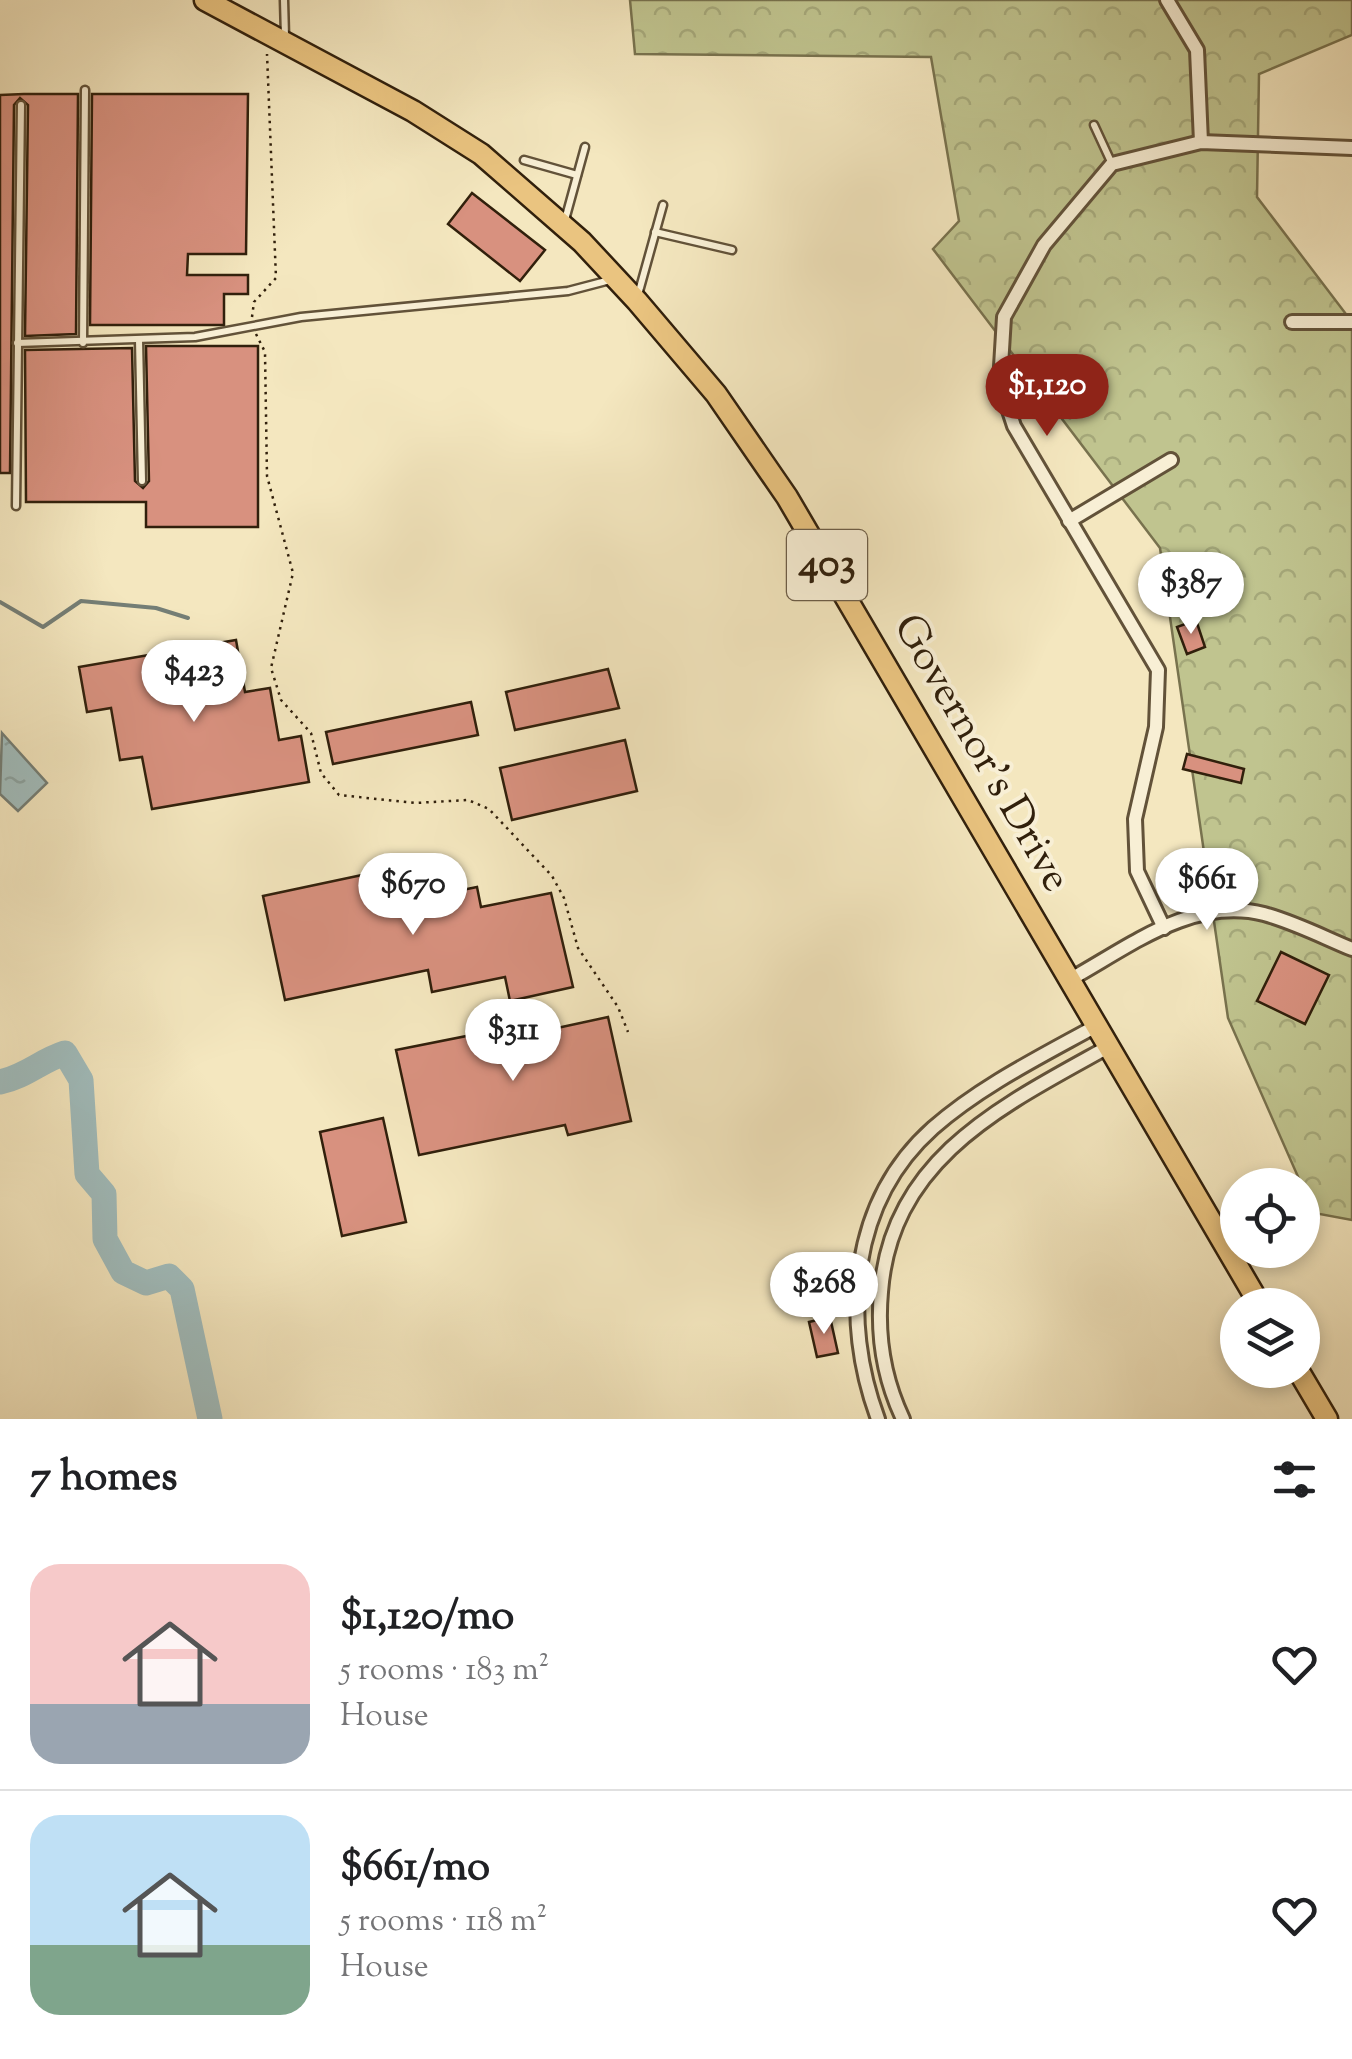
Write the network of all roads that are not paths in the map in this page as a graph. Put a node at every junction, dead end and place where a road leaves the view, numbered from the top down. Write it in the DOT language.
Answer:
graph roads {
  1 [pos="205,0"];
  2 [pos="284,0"];
  3 [pos="1167,0"];
  4 [pos="275,38"];
  5 [pos="85,90"];
  6 [pos="21,105"];
  7 [pos="1094,125"];
  8 [pos="1201,142"];
  9 [pos="585,147"];
  10 [pos="1352,148"];
  11 [pos="524,160"];
  12 [pos="1112,164"];
  13 [pos="577,175"];
  14 [pos="663,204"];
  15 [pos="564,226"];
  16 [pos="656,232"];
  17 [pos="732,250"];
  18 [pos="616,278"];
  19 [pos="637,301"];
  20 [pos="1292,322"];
  21 [pos="1352,322"];
  22 [pos="140,340"];
  23 [pos="17,343"];
  24 [pos="82,343"];
  25 [pos="1171,460"];
  26 [pos="142,481"];
  27 [pos="16,506"];
  28 [pos="1069,520"];
  29 [pos="1164,928"];
  30 [pos="1352,948"];
  31 [pos="1069,980"];
  32 [pos="1096,1026"];
  33 [pos="1108,1047"];
  34 [pos="1250,1288"];
  35 [pos="1309,1388"];
  36 [pos="878,1419"];
  37 [pos="902,1419"];
  38 [pos="1328,1419"];
  1 -- 4 [label="main road, Governor's Drive / 403"];
  2 -- 4 [label="lane"];
  3 -- 8 [label="street"];
  4 -- 15 [label="main road, Governor's Drive / 403"];
  5 -- 24 [label="lane"];
  6 -- 23 [label="lane"];
  7 -- 12 [label="lane"];
  8 -- 10 [label="street"];
  8 -- 12 [label="street"];
  9 -- 13 [label="lane"];
  11 -- 13 [label="lane"];
  12 -- 28 [label="street"];
  13 -- 15 [label="lane"];
  14 -- 16 [label="lane"];
  15 -- 18 [label="main road, Governor's Drive / 403"];
  16 -- 17 [label="lane"];
  16 -- 19 [label="lane"];
  18 -- 19 [label="main road, Governor's Drive / 403"];
  18 -- 22 [label="lane"];
  19 -- 31 [label="main road, Governor's Drive / 403"];
  20 -- 21 [label="street"];
  22 -- 24 [label="lane"];
  22 -- 26 [label="lane"];
  23 -- 24 [label="lane"];
  23 -- 27 [label="lane"];
  25 -- 28 [label="street"];
  28 -- 29 [label="street"];
  29 -- 30 [label="street"];
  29 -- 31 [label="street"];
  31 -- 32 [label="main road, Governor's Drive / 403"];
  32 -- 33 [label="main road, Governor's Drive / 403"];
  32 -- 36 [label="street"];
  33 -- 34 [label="main road, Governor's Drive / 403"];
  33 -- 37 [label="street"];
  35 -- 38 [label="main road"];
}
